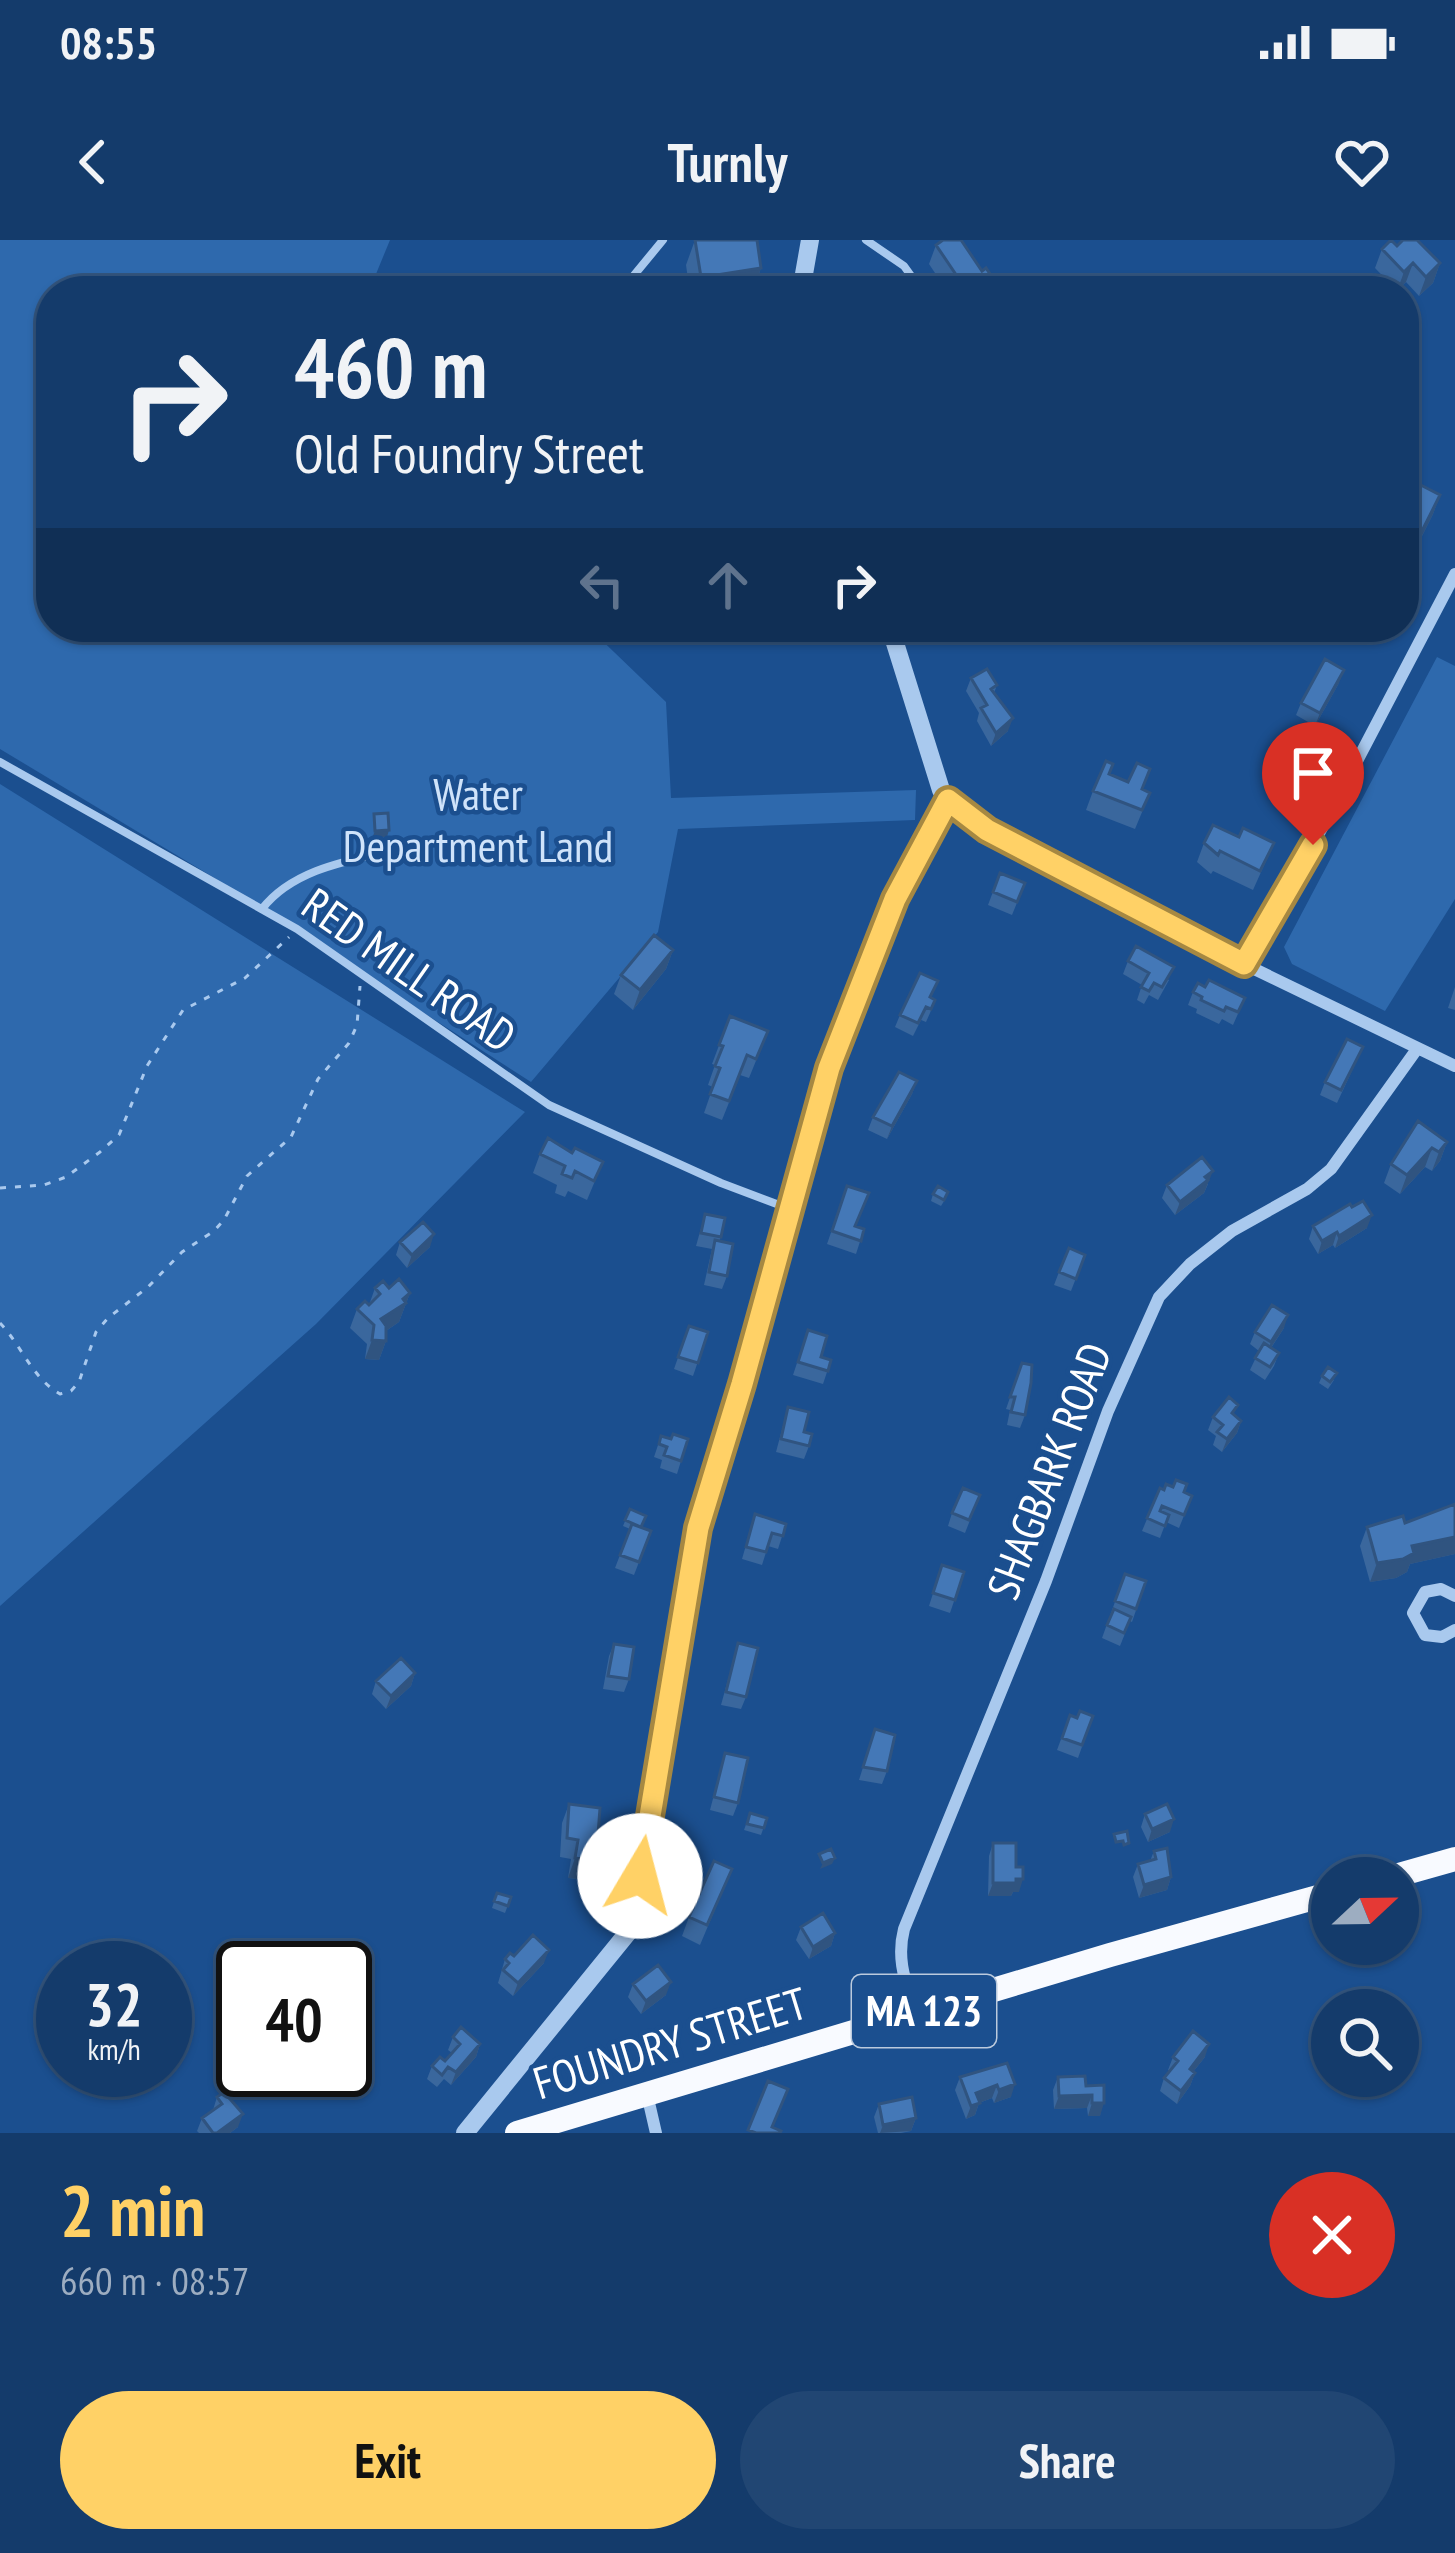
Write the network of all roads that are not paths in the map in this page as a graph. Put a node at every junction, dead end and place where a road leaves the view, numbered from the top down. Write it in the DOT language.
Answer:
graph roads {
  1 [pos="663,240"];
  2 [pos="809,240"];
  3 [pos="866,240"];
  4 [pos="633,276"];
  5 [pos="803,276"];
  6 [pos="911,276"];
  7 [pos="1455,574"];
  8 [pos="895,642"];
  9 [pos="0,762"];
  10 [pos="948,800"];
  11 [pos="411,846"];
  12 [pos="262,909"];
  13 [pos="1244,964"];
  14 [pos="1417,1048"];
  15 [pos="1455,1066"];
  16 [pos="791,1209"];
  17 [pos="1455,1596"];
  18 [pos="1455,1630"];
  19 [pos="1455,1859"];
  20 [pos="1419,1869"];
  21 [pos="1311,1899"];
  22 [pos="915,2013"];
  23 [pos="646,2093"];
  24 [pos="465,2133"];
  25 [pos="517,2133"];
  26 [pos="656,2133"];
  1 -- 4 [label="lane"];
  2 -- 5 [label="street"];
  3 -- 6 [label="lane"];
  7 -- 13 [label="street"];
  8 -- 10 [label="street"];
  9 -- 12 [label="lane, RED MILL ROAD"];
  10 -- 13 [label="street"];
  10 -- 16 [label="street"];
  11 -- 12 [label="lane"];
  12 -- 16 [label="lane, RED MILL ROAD"];
  13 -- 14 [label="street"];
  14 -- 15 [label="street"];
  14 -- 22 [label="street, SHAGBARK ROAD"];
  16 -- 24 [label="street"];
  17 -- 18 [label="street"];
  19 -- 20 [label="highway"];
  21 -- 22 [label="highway, FOUNDRY STREET / MA 123"];
  22 -- 23 [label="highway, FOUNDRY STREET / MA 123"];
  23 -- 25 [label="highway, FOUNDRY STREET / MA 123"];
  23 -- 26 [label="street"];
}
